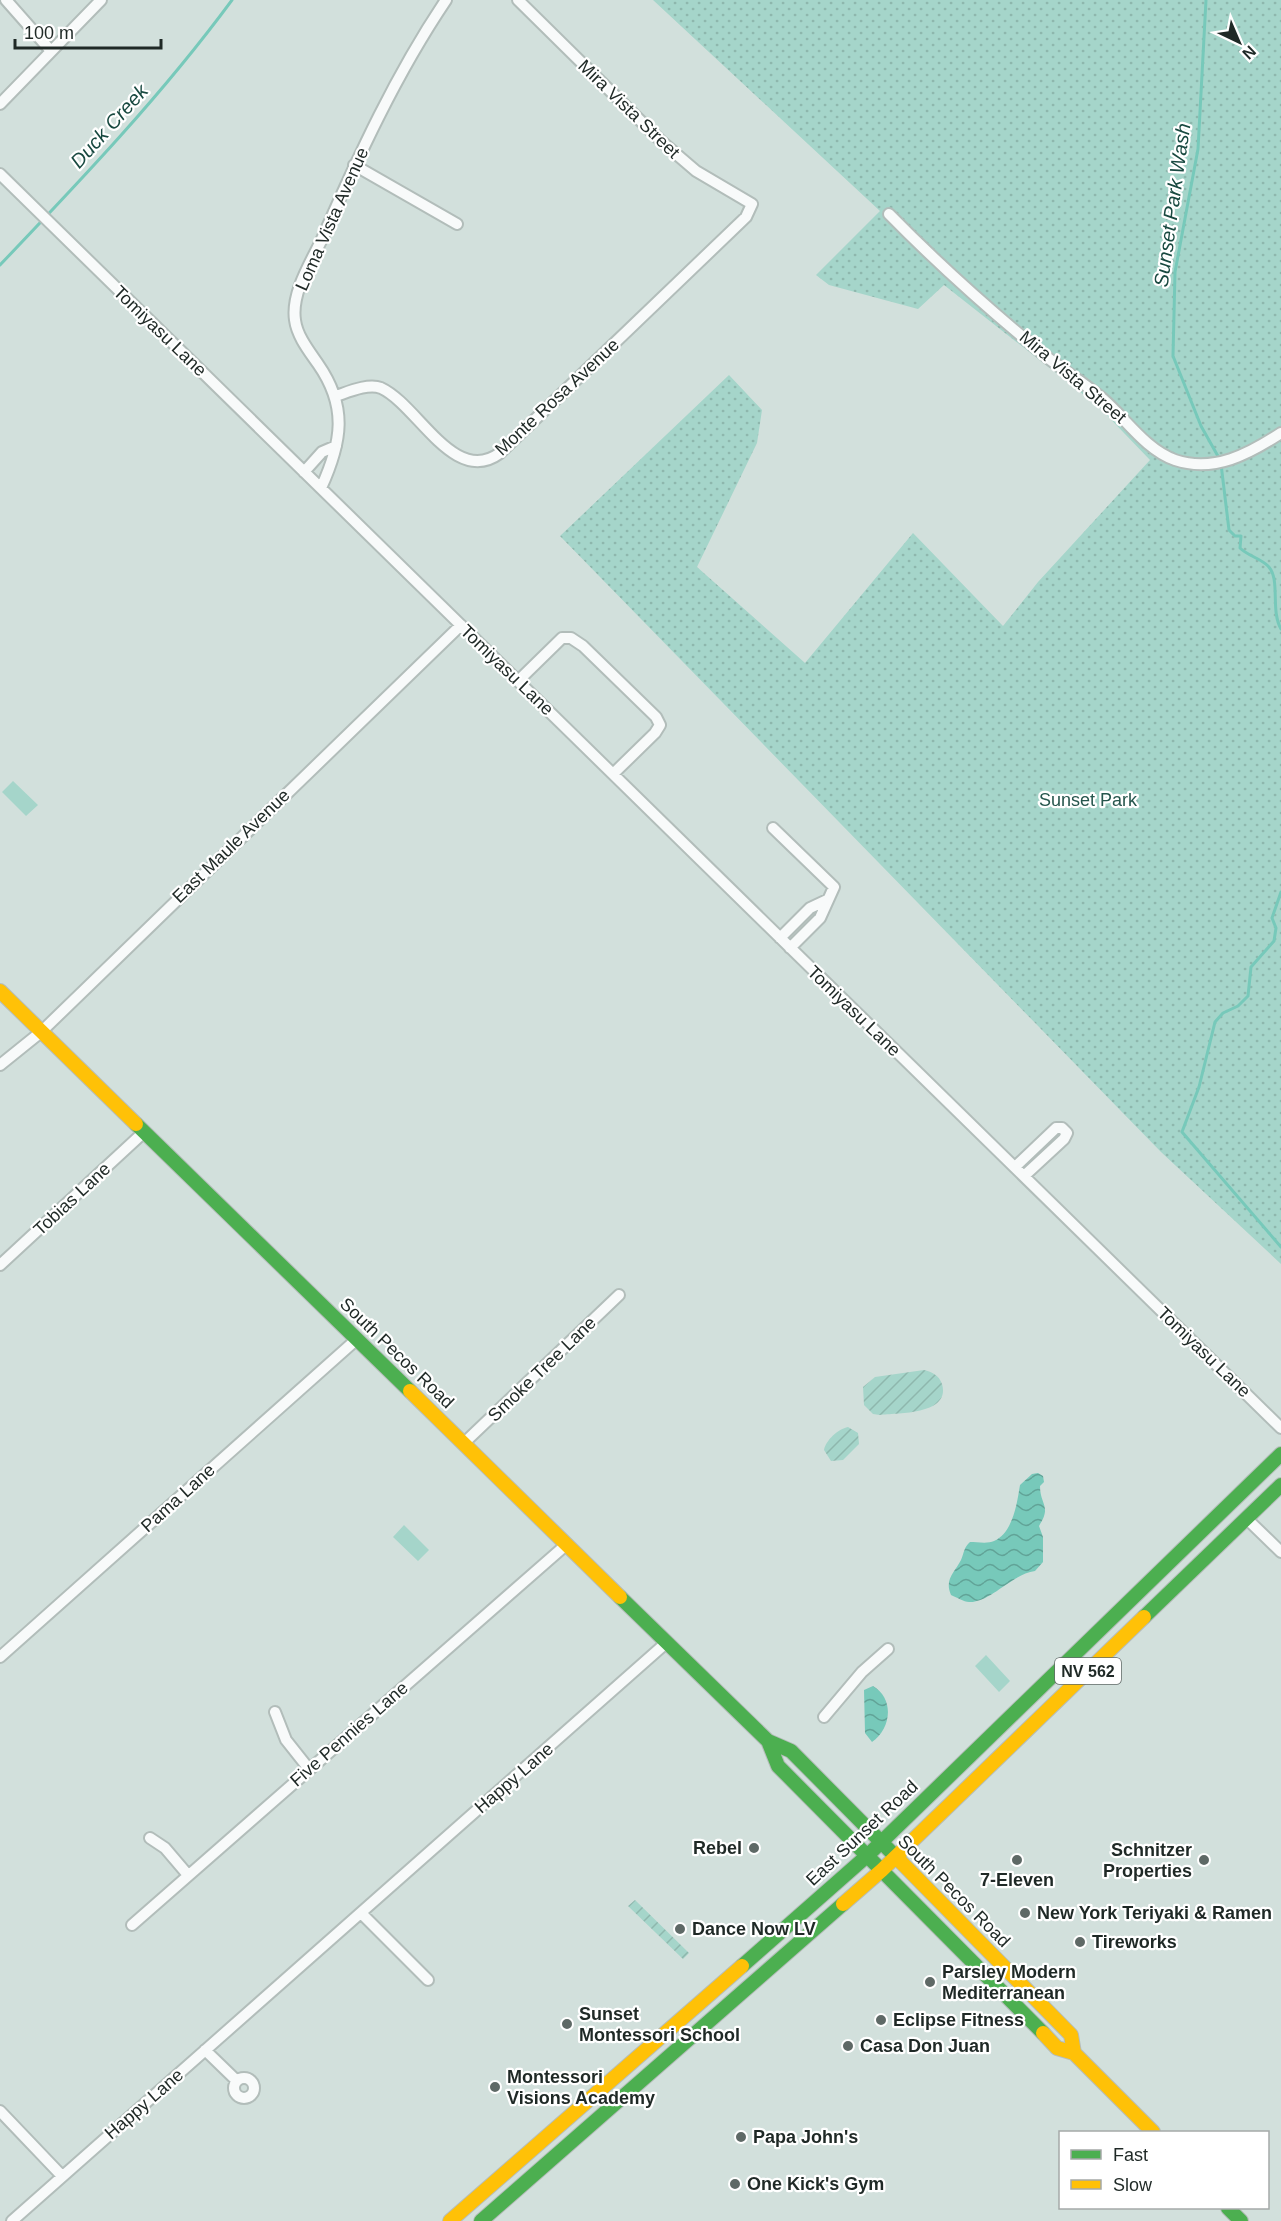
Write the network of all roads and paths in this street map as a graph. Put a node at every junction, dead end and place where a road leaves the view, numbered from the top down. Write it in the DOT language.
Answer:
graph roads {
  1 [pos="6,0"];
  2 [pos="101,0"];
  3 [pos="446,0"];
  4 [pos="518,0"];
  5 [pos="51,51"];
  6 [pos="0,104"];
  7 [pos="354,165"];
  8 [pos="0,174"];
  9 [pos="752,204"];
  10 [pos="889,214"];
  11 [pos="457,224"];
  12 [pos="336,396"];
  13 [pos="1281,433"];
  14 [pos="336,446"];
  15 [pos="304,472"];
  16 [pos="321,488"];
  17 [pos="461,625"];
  18 [pos="519,681"];
  19 [pos="613,774"];
  20 [pos="773,828"];
  21 [pos="827,900"];
  22 [pos="780,938"];
  23 [pos="790,948"];
  24 [pos="0,991"];
  25 [pos="42,1032"];
  26 [pos="0,1065"];
  27 [pos="144,1132"];
  28 [pos="1015,1167"];
  29 [pos="1024,1176"];
  30 [pos="0,1266"];
  31 [pos="620,1295"];
  32 [pos="357,1339"];
  33 [pos="1281,1428"];
  34 [pos="464,1443"];
  35 [pos="1281,1454"];
  36 [pos="1281,1470"];
  37 [pos="1281,1485"];
  38 [pos="1231,1503"];
  39 [pos="1246,1519"];
  40 [pos="567,1544"];
  41 [pos="1281,1552"];
  42 [pos="1127,1604"];
  43 [pos="1143,1620"];
  44 [pos="666,1643"];
  45 [pos="888,1649"];
  46 [pos="0,1657"];
  47 [pos="1055,1703"];
  48 [pos="275,1712"];
  49 [pos="824,1717"];
  50 [pos="768,1741"];
  51 [pos="309,1769"];
  52 [pos="150,1838"];
  53 [pos="881,1842"];
  54 [pos="867,1855"];
  55 [pos="895,1857"];
  56 [pos="882,1870"];
  57 [pos="188,1875"];
  58 [pos="361,1913"];
  59 [pos="132,1925"];
  60 [pos="726,1979"];
  61 [pos="428,1980"];
  62 [pos="652,2044"];
  63 [pos="205,2050"];
  64 [pos="675,2053"];
  65 [pos="1074,2053"];
  66 [pos="237,2081"];
  67 [pos="617,2103"];
  68 [pos="0,2111"];
  69 [pos="1151,2131"];
  70 [pos="62,2176"];
  71 [pos="1229,2209"];
  72 [pos="455,2219"];
  73 [pos="12,2221"];
  74 [pos="481,2221"];
  75 [pos="1241,2221"];
  1 -- 5 [label="street"];
  2 -- 5 [label="street"];
  3 -- 7 [label="street, Loma Vista Avenue"];
  4 -- 9 [label="street, Mira Vista Street"];
  5 -- 6 [label="street"];
  7 -- 11 [label="street"];
  7 -- 12 [label="street, Loma Vista Avenue"];
  8 -- 15 [label="street, Tomiyasu Lane"];
  9 -- 12 [label="street, Monte Rosa Avenue"];
  10 -- 13 [label="street, Mira Vista Street"];
  12 -- 14 [label="street, Loma Vista Avenue"];
  14 -- 15 [label="street"];
  14 -- 16 [label="street, Loma Vista Avenue"];
  15 -- 16 [label="street, Tomiyasu Lane"];
  16 -- 17 [label="street, Tomiyasu Lane"];
  17 -- 18 [label="street, Tomiyasu Lane"];
  17 -- 25 [label="street, East Maule Avenue"];
  18 -- 19 [label="street, Tomiyasu Lane"];
  18 -- 19 [label="street"];
  19 -- 22 [label="street, Tomiyasu Lane"];
  20 -- 21 [label="street"];
  21 -- 22 [label="street"];
  21 -- 23 [label="street"];
  22 -- 23 [label="street, Tomiyasu Lane"];
  23 -- 28 [label="street, Tomiyasu Lane"];
  24 -- 25 [label="main road, South Pecos Road"];
  25 -- 26 [label="street, East Maule Avenue"];
  25 -- 27 [label="main road, South Pecos Road"];
  27 -- 30 [label="street, Tobias Lane"];
  27 -- 32 [label="main road, South Pecos Road"];
  28 -- 29 [label="street, Tomiyasu Lane"];
  28 -- 29 [label="street"];
  29 -- 33 [label="street, Tomiyasu Lane"];
  31 -- 34 [label="street, Smoke Tree Lane"];
  32 -- 34 [label="main road, South Pecos Road"];
  32 -- 46 [label="street, Pama Lane"];
  34 -- 40 [label="main road, South Pecos Road"];
  35 -- 38 [label="main road, East Sunset Road / NV 562"];
  36 -- 39 [label="main road"];
  37 -- 39 [label="main road, NV 562"];
  38 -- 42 [label="main road, East Sunset Road / NV 562"];
  38 -- 43 [label="main road"];
  39 -- 41 [label="street"];
  39 -- 43 [label="main road, NV 562"];
  40 -- 44 [label="main road, South Pecos Road"];
  40 -- 51 [label="street, Five Pennies Lane"];
  42 -- 47 [label="main road"];
  42 -- 53 [label="main road, East Sunset Road / NV 562"];
  43 -- 47 [label="main road, NV 562"];
  44 -- 50 [label="main road, South Pecos Road"];
  44 -- 58 [label="street, Happy Lane"];
  45 -- 49 [label="street"];
  47 -- 55 [label="main road, NV 562"];
  48 -- 51 [label="street"];
  50 -- 53 [label="main road, South Pecos Road"];
  50 -- 54 [label="main road, South Pecos Road"];
  51 -- 57 [label="street, Five Pennies Lane"];
  52 -- 57 [label="street"];
  53 -- 54 [label="main road, East Sunset Road / NV 562"];
  53 -- 55 [label="main road, South Pecos Road"];
  54 -- 56 [label="main road, South Pecos Road"];
  54 -- 60 [label="main road, East Sunset Road / NV 562"];
  55 -- 56 [label="main road, NV 562"];
  55 -- 65 [label="main road, South Pecos Road"];
  56 -- 64 [label="main road, NV 562"];
  56 -- 65 [label="main road, South Pecos Road"];
  57 -- 59 [label="street, Five Pennies Lane"];
  58 -- 61 [label="street"];
  58 -- 63 [label="street, Happy Lane"];
  60 -- 62 [label="main road, East Sunset Road / NV 562"];
  60 -- 64 [label="main road"];
  62 -- 67 [label="main road"];
  62 -- 72 [label="main road, East Sunset Road / NV 562"];
  63 -- 66 [label="street"];
  63 -- 70 [label="street, Happy Lane"];
  64 -- 67 [label="main road, NV 562"];
  65 -- 69 [label="main road, South Pecos Road"];
  67 -- 74 [label="main road, NV 562"];
  68 -- 70 [label="street"];
  70 -- 73 [label="street, Happy Lane"];
  71 -- 75 [label="main road"];
}
